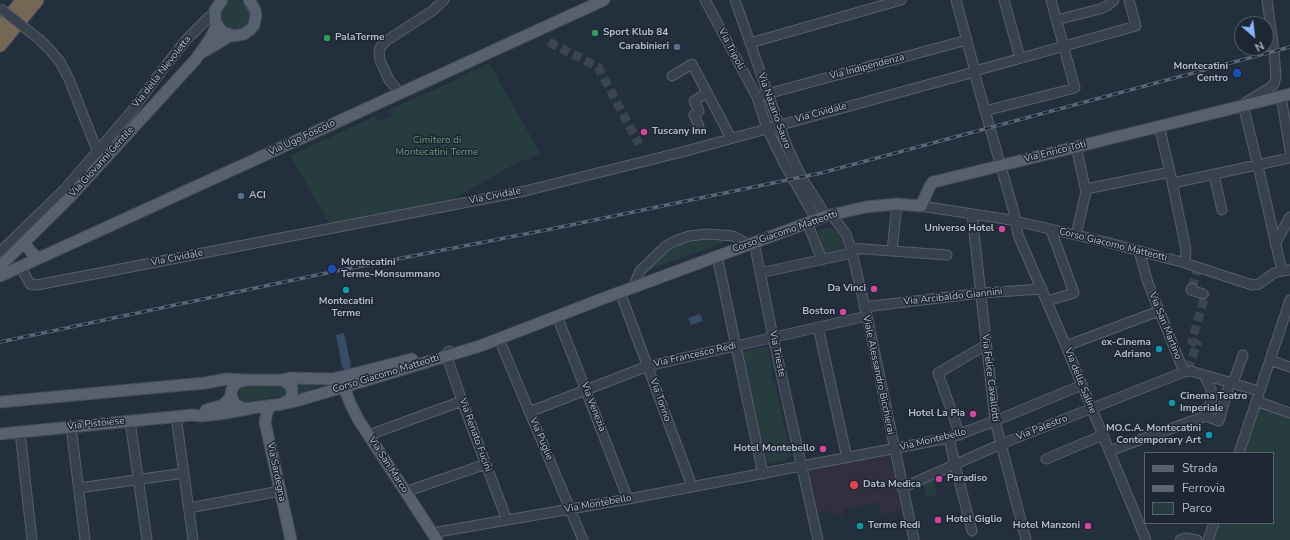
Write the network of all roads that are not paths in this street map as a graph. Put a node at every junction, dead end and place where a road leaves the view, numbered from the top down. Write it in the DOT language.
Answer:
graph roads {
  1 [pos="23,0"];
  2 [pos="37,0"];
  3 [pos="249,0"];
  4 [pos="260,0"];
  5 [pos="444,0"];
  6 [pos="604,0"];
  7 [pos="705,0"];
  8 [pos="736,0"];
  9 [pos="901,0"];
  10 [pos="956,0"];
  11 [pos="1004,0"];
  12 [pos="1051,0"];
  13 [pos="1114,0"];
  14 [pos="1129,0"];
  15 [pos="1266,0"];
  16 [pos="218,4"];
  17 [pos="0,8"];
  18 [pos="255,10"];
  19 [pos="1056,20"];
  20 [pos="217,25"];
  21 [pos="0,28"];
  22 [pos="230,36"];
  23 [pos="967,40"];
  24 [pos="750,42"];
  25 [pos="0,45"];
  26 [pos="1064,46"];
  27 [pos="199,54"];
  28 [pos="1020,58"];
  29 [pos="974,71"];
  30 [pos="1277,74"];
  31 [pos="672,76"];
  32 [pos="400,93"];
  33 [pos="707,93"];
  34 [pos="768,94"];
  35 [pos="1287,94"];
  36 [pos="757,98"];
  37 [pos="1244,105"];
  38 [pos="985,111"];
  39 [pos="779,124"];
  40 [pos="699,126"];
  41 [pos="1159,126"];
  42 [pos="767,128"];
  43 [pos="731,138"];
  44 [pos="1076,146"];
  45 [pos="1290,151"];
  46 [pos="98,153"];
  47 [pos="1290,158"];
  48 [pos="1001,165"];
  49 [pos="1258,166"];
  50 [pos="1170,172"];
  51 [pos="1214,175"];
  52 [pos="1173,183"];
  53 [pos="1086,189"];
  54 [pos="897,204"];
  55 [pos="921,206"];
  56 [pos="1222,210"];
  57 [pos="972,214"];
  58 [pos="1290,217"];
  59 [pos="820,218"];
  60 [pos="1016,221"];
  61 [pos="1052,230"];
  62 [pos="1076,236"];
  63 [pos="24,242"];
  64 [pos="751,243"];
  65 [pos="1273,243"];
  66 [pos="851,251"];
  67 [pos="892,251"];
  68 [pos="1139,251"];
  69 [pos="0,252"];
  70 [pos="946,255"];
  71 [pos="717,256"];
  72 [pos="38,258"];
  73 [pos="822,260"];
  74 [pos="1184,263"];
  75 [pos="0,266"];
  76 [pos="20,266"];
  77 [pos="1286,271"];
  78 [pos="760,273"];
  79 [pos="0,276"];
  80 [pos="633,287"];
  81 [pos="1192,288"];
  82 [pos="1042,289"];
  83 [pos="620,292"];
  84 [pos="981,293"];
  85 [pos="1203,294"];
  86 [pos="1290,300"];
  87 [pos="1047,301"];
  88 [pos="864,307"];
  89 [pos="1159,311"];
  90 [pos="557,316"];
  91 [pos="867,316"];
  92 [pos="818,327"];
  93 [pos="773,337"];
  94 [pos="494,340"];
  95 [pos="986,345"];
  96 [pos="736,346"];
  97 [pos="1066,346"];
  98 [pos="448,353"];
  99 [pos="1243,355"];
  100 [pos="1270,360"];
  101 [pos="648,366"];
  102 [pos="1290,366"];
  103 [pos="1184,372"];
  104 [pos="1204,375"];
  105 [pos="247,380"];
  106 [pos="281,380"];
  107 [pos="1232,382"];
  108 [pos="205,383"];
  109 [pos="1082,385"];
  110 [pos="344,387"];
  111 [pos="586,390"];
  112 [pos="1259,391"];
  113 [pos="462,400"];
  114 [pos="228,401"];
  115 [pos="1256,401"];
  116 [pos="0,402"];
  117 [pos="282,404"];
  118 [pos="270,406"];
  119 [pos="1092,409"];
  120 [pos="529,412"];
  121 [pos="1290,413"];
  122 [pos="176,416"];
  123 [pos="1206,416"];
  124 [pos="130,421"];
  125 [pos="995,421"];
  126 [pos="71,427"];
  127 [pos="20,432"];
  128 [pos="0,434"];
  129 [pos="369,435"];
  130 [pos="960,435"];
  131 [pos="1103,435"];
  132 [pos="949,438"];
  133 [pos="1001,444"];
  134 [pos="894,450"];
  135 [pos="1109,452"];
  136 [pos="1238,452"];
  137 [pos="847,458"];
  138 [pos="1046,458"];
  139 [pos="486,464"];
  140 [pos="955,465"];
  141 [pos="801,466"];
  142 [pos="184,473"];
  143 [pos="763,474"];
  144 [pos="138,480"];
  145 [pos="692,486"];
  146 [pos="79,488"];
  147 [pos="902,488"];
  148 [pos="280,491"];
  149 [pos="405,492"];
  150 [pos="628,499"];
  151 [pos="189,508"];
  152 [pos="570,509"];
  153 [pos="507,520"];
  154 [pos="1214,524"];
  155 [pos="972,531"];
  156 [pos="435,537"];
  157 [pos="32,540"];
  158 [pos="85,540"];
  159 [pos="146,540"];
  160 [pos="193,540"];
  161 [pos="291,540"];
  162 [pos="584,540"];
  163 [pos="818,540"];
  164 [pos="914,540"];
  165 [pos="1026,540"];
  166 [pos="1146,540"];
  167 [pos="1180,540"];
  168 [pos="1197,540"];
  169 [pos="1208,540"];
  1 -- 21 [label="highway"];
  2 -- 25 [label="highway"];
  3 -- 18 [label="main road"];
  4 -- 18 [label="main road"];
  5 -- 32 [label="street"];
  6 -- 32 [label="main road, Via Ugo Foscolo"];
  7 -- 36 [label="street, Via Tripoli"];
  8 -- 24 [label="street, Via Nazario Sauro"];
  9 -- 24 [label="street"];
  10 -- 23 [label="street, Via delle Saline"];
  11 -- 28 [label="street"];
  12 -- 19 [label="street"];
  13 -- 19 [label="street"];
  14 -- 26 [label="street, Via Cividale"];
  15 -- 30 [label="street"];
  16 -- 20 [label="main road"];
  16 -- 46 [label="street, Via della Nievoletta"];
  17 -- 46 [label="street, bridge"];
  18 -- 22 [label="main road"];
  19 -- 26 [label="street"];
  20 -- 22 [label="main road"];
  20 -- 27 [label="main road"];
  22 -- 27 [label="main road"];
  23 -- 29 [label="street, Via delle Saline"];
  23 -- 34 [label="street, Via Indipendenza"];
  24 -- 34 [label="street, Via Nazario Sauro"];
  26 -- 28 [label="street, Via Cividale"];
  26 -- 38 [label="street"];
  27 -- 63 [label="main road, Via Giovanni Gentile"];
  28 -- 29 [label="street, Via Cividale"];
  29 -- 38 [label="street, Via delle Saline"];
  29 -- 39 [label="street, Via Cividale"];
  30 -- 35 [label="street"];
  30 -- 37 [label="street"];
  31 -- 33 [label="street"];
  32 -- 72 [label="main road, Via Ugo Foscolo"];
  33 -- 40 [label="street"];
  33 -- 43 [label="street"];
  34 -- 36 [label="street, Via Indipendenza"];
  34 -- 39 [label="street, Via Nazario Sauro"];
  35 -- 37 [label="main road, Via Enrico Toti"];
  35 -- 45 [label="street"];
  36 -- 42 [label="street, Via Nazario Sauro"];
  37 -- 41 [label="main road, Via Enrico Toti"];
  37 -- 49 [label="street"];
  38 -- 48 [label="street, Via delle Saline"];
  39 -- 42 [label="street, Via Cividale"];
  39 -- 59 [label="street, Via Nazario Sauro"];
  41 -- 44 [label="main road, Via Enrico Toti"];
  41 -- 50 [label="street"];
  42 -- 43 [label="street, Via Cividale"];
  42 -- 59 [label="street, Via Nazario Sauro"];
  43 -- 76 [label="street, Via Cividale"];
  44 -- 48 [label="main road, Via Enrico Toti"];
  44 -- 53 [label="street"];
  46 -- 69 [label="street, Via della Nievoletta"];
  47 -- 49 [label="street"];
  48 -- 55 [label="main road, Via Enrico Toti"];
  48 -- 60 [label="street, Via delle Saline"];
  49 -- 51 [label="street"];
  49 -- 65 [label="street"];
  50 -- 52 [label="street"];
  50 -- 53 [label="street"];
  51 -- 52 [label="street"];
  51 -- 56 [label="street"];
  52 -- 74 [label="street"];
  53 -- 62 [label="street"];
  54 -- 55 [label="main road, Corso Giacomo Matteotti"];
  54 -- 59 [label="main road, Corso Giacomo Matteotti"];
  54 -- 67 [label="street"];
  55 -- 57 [label="street, Corso Giacomo Matteotti"];
  57 -- 60 [label="street, Corso Giacomo Matteotti"];
  57 -- 84 [label="street, Via Felice Cavallotti"];
  58 -- 65 [label="street"];
  59 -- 64 [label="main road, Corso Giacomo Matteotti"];
  59 -- 66 [label="street, Viale Alessandro Bicchierai"];
  59 -- 73 [label="street"];
  60 -- 61 [label="street, Corso Giacomo Matteotti"];
  60 -- 82 [label="street, Via delle Saline"];
  61 -- 62 [label="street, Corso Giacomo Matteotti"];
  61 -- 87 [label="street"];
  62 -- 68 [label="street, Corso Giacomo Matteotti"];
  63 -- 72 [label="main road"];
  63 -- 75 [label="main road, Via Giovanni Gentile"];
  64 -- 71 [label="main road, Corso Giacomo Matteotti"];
  64 -- 78 [label="street, Via Trieste"];
  64 -- 80 [label="street"];
  65 -- 77 [label="street"];
  66 -- 67 [label="street"];
  66 -- 73 [label="street"];
  66 -- 88 [label="street, Viale Alessandro Bicchierai"];
  67 -- 70 [label="street"];
  68 -- 74 [label="street, Corso Giacomo Matteotti"];
  68 -- 89 [label="street, Via San Martino"];
  71 -- 80 [label="main road, Corso Giacomo Matteotti"];
  71 -- 96 [label="street"];
  72 -- 76 [label="main road, Via Ugo Foscolo"];
  73 -- 78 [label="street"];
  74 -- 77 [label="street, Corso Giacomo Matteotti"];
  76 -- 79 [label="main road, Via Ugo Foscolo"];
  78 -- 93 [label="street, Via Trieste"];
  80 -- 83 [label="main road, Corso Giacomo Matteotti"];
  81 -- 85 [label="street"];
  82 -- 84 [label="street, Via Arcibaldo Giannini"];
  82 -- 87 [label="street, Via delle Saline"];
  83 -- 90 [label="main road, Corso Giacomo Matteotti"];
  83 -- 101 [label="street, Via Torino"];
  84 -- 88 [label="street, Via Arcibaldo Giannini"];
  84 -- 95 [label="street, Via Felice Cavallotti"];
  86 -- 100 [label="street"];
  87 -- 97 [label="street, Via delle Saline"];
  88 -- 91 [label="street, Viale Alessandro Bicchierai"];
  89 -- 97 [label="street"];
  89 -- 103 [label="street, Via San Martino"];
  90 -- 94 [label="main road, Corso Giacomo Matteotti"];
  90 -- 111 [label="street, Via Venezia"];
  91 -- 92 [label="street, Via Francesco Redi"];
  91 -- 134 [label="street, Viale Alessandro Bicchierai"];
  92 -- 93 [label="street, Via Francesco Redi"];
  92 -- 137 [label="street"];
  93 -- 96 [label="street, Via Francesco Redi"];
  93 -- 141 [label="street, Via Trieste"];
  94 -- 98 [label="main road, Corso Giacomo Matteotti"];
  94 -- 120 [label="street, Via Puglie"];
  95 -- 125 [label="street, Via Felice Cavallotti"];
  95 -- 130 [label="street"];
  96 -- 101 [label="street, Via Francesco Redi"];
  96 -- 143 [label="street"];
  97 -- 109 [label="street, Via delle Saline"];
  98 -- 106 [label="main road, Corso Giacomo Matteotti"];
  98 -- 110 [label="main road, Corso Giacomo Matteotti"];
  98 -- 113 [label="street, Via Renato Fucini"];
  99 -- 107 [label="street"];
  100 -- 102 [label="street"];
  100 -- 112 [label="street"];
  101 -- 111 [label="street, Via Francesco Redi"];
  101 -- 145 [label="street, Via Torino"];
  103 -- 104 [label="street, Via San Martino"];
  103 -- 119 [label="street, Via Palestro"];
  104 -- 107 [label="street, Via San Martino"];
  104 -- 123 [label="street"];
  105 -- 106 [label="main road, Corso Giacomo Matteotti"];
  105 -- 108 [label="main road, Corso Giacomo Matteotti"];
  105 -- 114 [label="main road, Via Pistoiese"];
  106 -- 117 [label="main road"];
  107 -- 112 [label="street, Via San Martino"];
  107 -- 123 [label="street"];
  108 -- 114 [label="main road"];
  108 -- 116 [label="main road"];
  109 -- 119 [label="street, Via delle Saline"];
  109 -- 125 [label="street, Via Montebello"];
  110 -- 117 [label="main road, Corso Giacomo Matteotti"];
  110 -- 129 [label="main road, Via San Marco"];
  111 -- 120 [label="street, Via Francesco Redi"];
  111 -- 150 [label="street, Via Venezia"];
  112 -- 115 [label="street"];
  113 -- 129 [label="street"];
  113 -- 139 [label="street, Via Renato Fucini"];
  114 -- 118 [label="main road, Corso Giacomo Matteotti"];
  114 -- 122 [label="main road, Via Pistoiese"];
  115 -- 121 [label="street"];
  115 -- 136 [label="street"];
  117 -- 118 [label="main road, Corso Giacomo Matteotti"];
  118 -- 148 [label="main road, Via Sardegna"];
  119 -- 131 [label="street, Via delle Saline"];
  119 -- 133 [label="street, Via Palestro"];
  120 -- 152 [label="street, Via Puglie"];
  122 -- 124 [label="main road, Via Pistoiese"];
  122 -- 142 [label="street"];
  123 -- 135 [label="street"];
  124 -- 126 [label="main road, Via Pistoiese"];
  124 -- 144 [label="street"];
  125 -- 130 [label="street, Via Montebello"];
  125 -- 133 [label="street, Via Felice Cavallotti"];
  126 -- 127 [label="main road, Via Pistoiese"];
  126 -- 146 [label="street"];
  127 -- 128 [label="main road, Via Pistoiese"];
  127 -- 157 [label="street"];
  129 -- 149 [label="main road, Via San Marco"];
  130 -- 132 [label="street, Via Montebello"];
  131 -- 135 [label="street, Via delle Saline"];
  131 -- 138 [label="street"];
  132 -- 134 [label="street, Via Montebello"];
  132 -- 140 [label="street"];
  133 -- 140 [label="street, Via Palestro"];
  133 -- 165 [label="street, Via Felice Cavallotti"];
  134 -- 137 [label="street, Via Montebello"];
  134 -- 147 [label="street, Viale Alessandro Bicchierai"];
  135 -- 166 [label="street, Via delle Saline"];
  137 -- 141 [label="street, Via Montebello"];
  139 -- 149 [label="street"];
  139 -- 153 [label="street, Via Renato Fucini"];
  140 -- 147 [label="street, Via Palestro"];
  140 -- 155 [label="street"];
  141 -- 143 [label="street, Via Montebello"];
  141 -- 163 [label="street, Via Trieste"];
  142 -- 144 [label="street"];
  142 -- 151 [label="street"];
  143 -- 145 [label="street, Via Montebello"];
  144 -- 146 [label="street"];
  144 -- 159 [label="street"];
  145 -- 150 [label="street, Via Montebello"];
  146 -- 158 [label="street"];
  147 -- 164 [label="street, Viale Alessandro Bicchierai"];
  148 -- 151 [label="street"];
  148 -- 161 [label="main road, Via Sardegna"];
  149 -- 156 [label="main road, Via San Marco"];
  150 -- 152 [label="street, Via Montebello"];
  151 -- 160 [label="street"];
  152 -- 153 [label="street, Via Montebello"];
  152 -- 162 [label="street, Via Puglie"];
  153 -- 156 [label="street, Via Montebello"];
  154 -- 169 [label="street"];
  167 -- 168 [label="street"];
}
